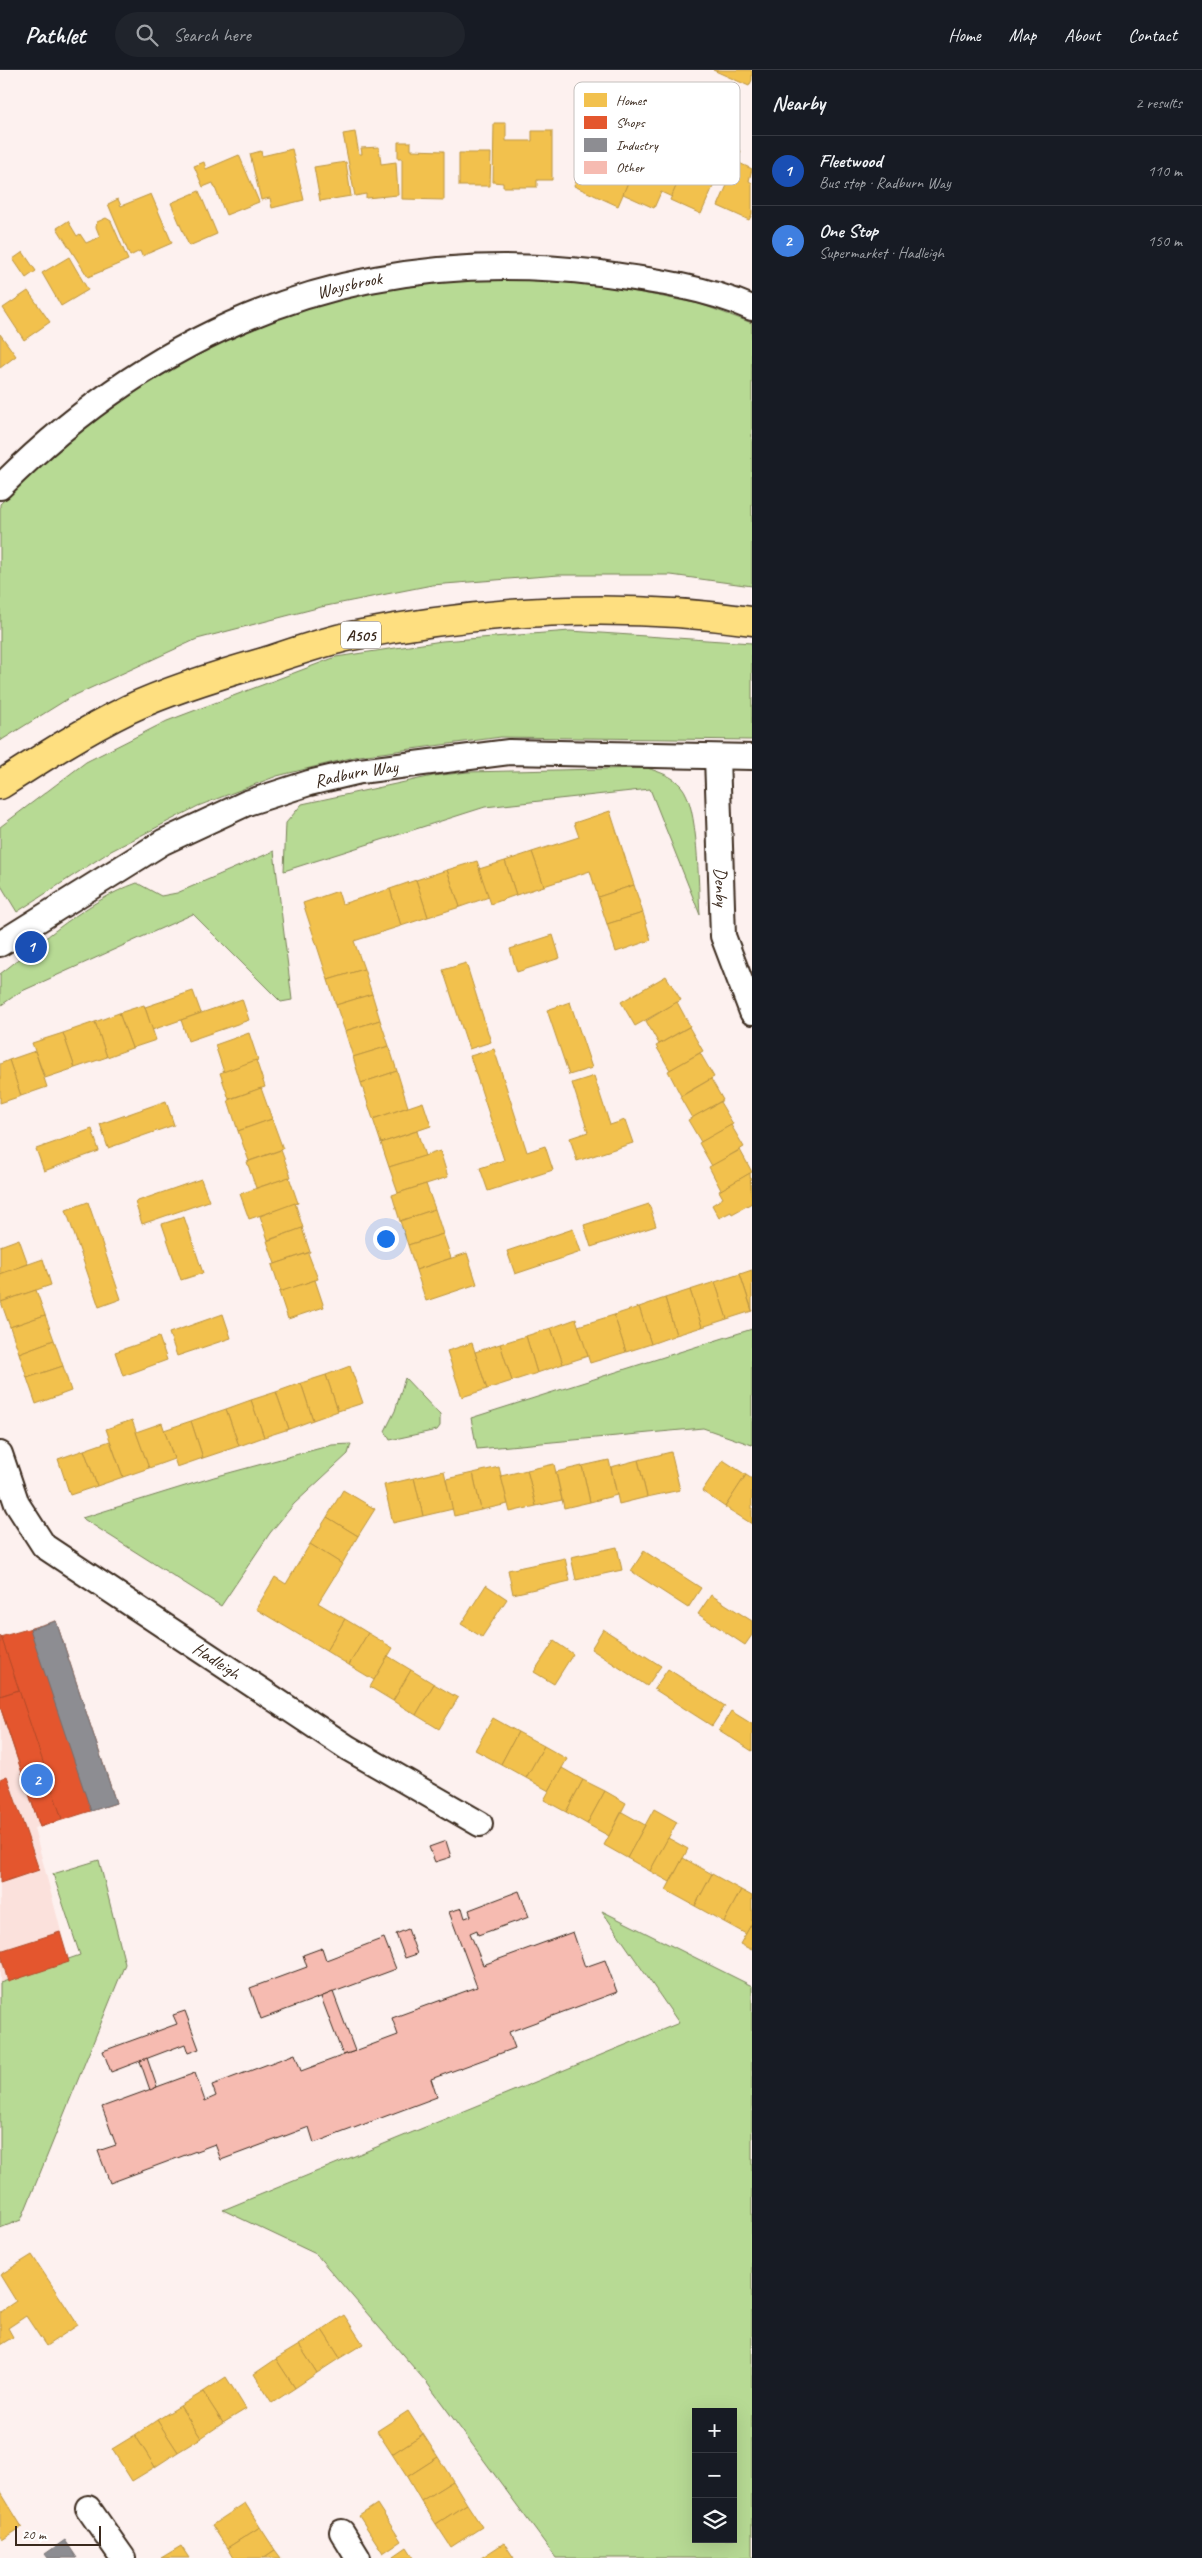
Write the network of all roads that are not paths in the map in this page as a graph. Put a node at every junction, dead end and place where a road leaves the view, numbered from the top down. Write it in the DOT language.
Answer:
graph roads {
  1 [pos="752,308"];
  2 [pos="0,488"];
  3 [pos="752,620"];
  4 [pos="717,757"];
  5 [pos="752,757"];
  6 [pos="0,785"];
  7 [pos="0,944"];
  8 [pos="752,1012"];
  9 [pos="0,1454"];
  10 [pos="480,1824"];
  11 [pos="88,2508"];
  12 [pos="342,2532"];
  13 [pos="123,2558"];
  14 [pos="358,2558"];
  1 -- 2 [label="street, Waysbrook"];
  3 -- 6 [label="main road, A505"];
  4 -- 5 [label="street, Radburn Way"];
  4 -- 7 [label="street, Radburn Way"];
  4 -- 8 [label="street, Denby"];
  9 -- 10 [label="street, Hadleigh"];
  11 -- 13 [label="street"];
  12 -- 14 [label="street"];
}
